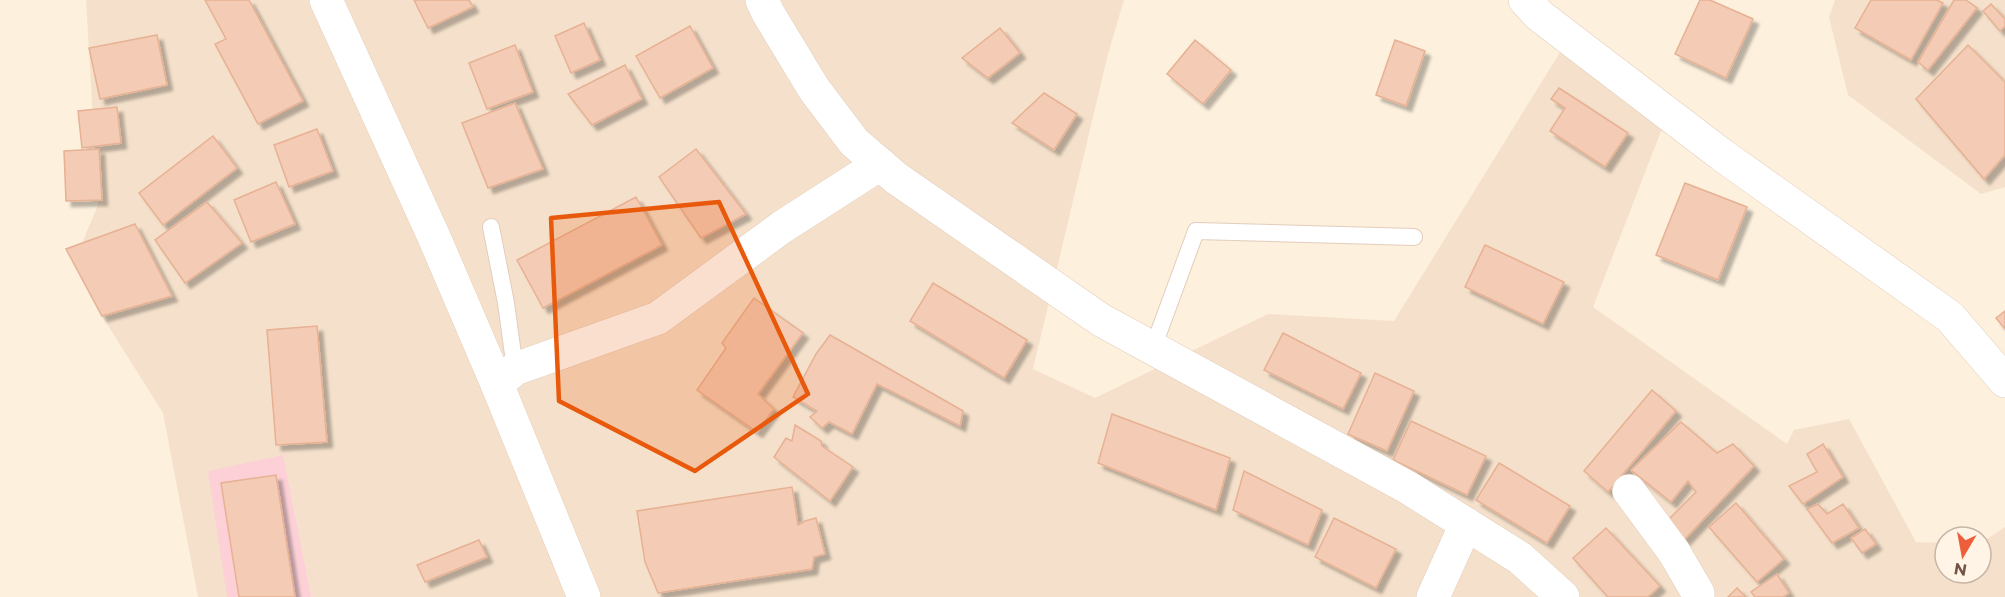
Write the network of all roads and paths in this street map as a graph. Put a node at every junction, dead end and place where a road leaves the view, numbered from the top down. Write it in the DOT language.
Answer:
graph roads {
  1 [pos="326,0"];
  2 [pos="762,0"];
  3 [pos="1525,0"];
  4 [pos="880,164"];
  5 [pos="491,227"];
  6 [pos="1414,237"];
  7 [pos="1153,348"];
  8 [pos="506,376"];
  9 [pos="2005,381"];
  10 [pos="1629,491"];
  11 [pos="1466,524"];
  12 [pos="1553,594"];
  13 [pos="584,597"];
  14 [pos="1433,597"];
  15 [pos="1698,597"];
  1 -- 8 [label="street"];
  2 -- 4 [label="street"];
  3 -- 9 [label="street"];
  4 -- 7 [label="street"];
  4 -- 8 [label="street"];
  5 -- 8 [label="lane"];
  6 -- 7 [label="lane"];
  7 -- 11 [label="street"];
  8 -- 13 [label="street"];
  10 -- 15 [label="street"];
  11 -- 12 [label="street"];
  11 -- 14 [label="street"];
}
